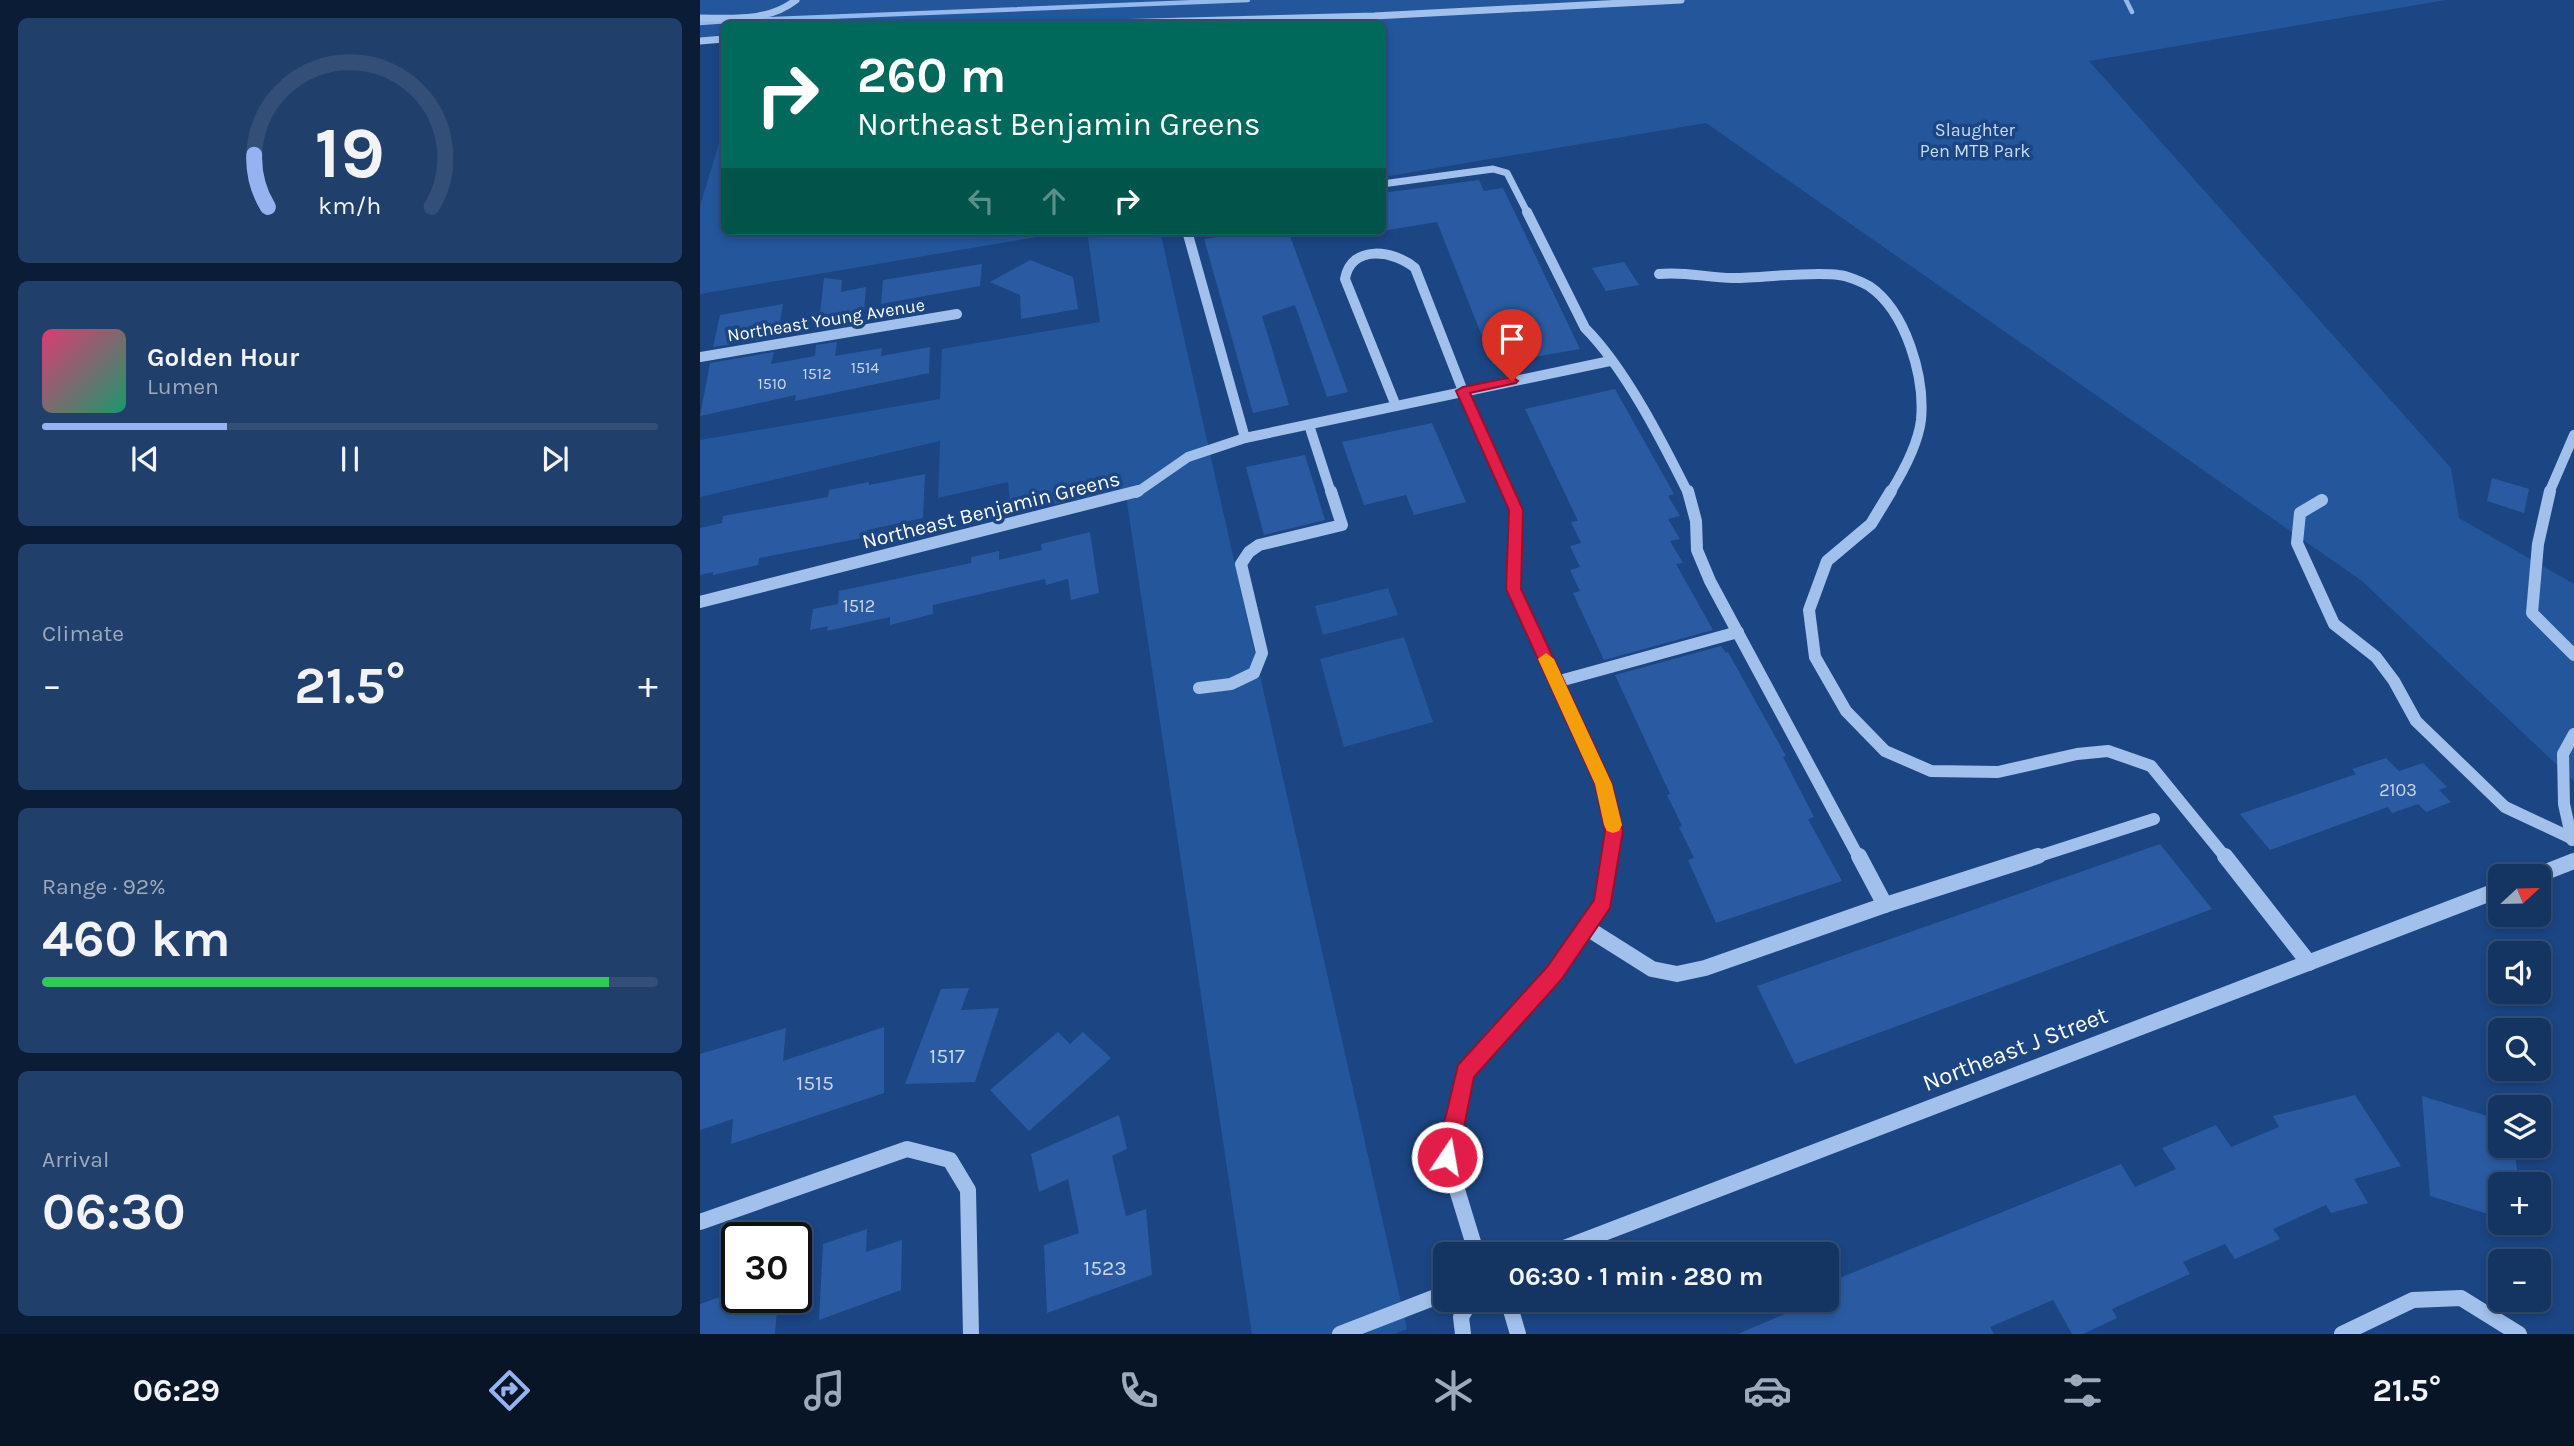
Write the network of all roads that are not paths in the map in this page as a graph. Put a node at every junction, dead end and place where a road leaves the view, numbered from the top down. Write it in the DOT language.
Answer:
graph roads {
  1 [pos="796,0"];
  2 [pos="1681,0"];
  3 [pos="700,18"];
  4 [pos="1185,21"];
  5 [pos="721,39"];
  6 [pos="700,41"];
  7 [pos="1386,183"];
  8 [pos="1188,235"];
  9 [pos="1659,274"];
  10 [pos="957,314"];
  11 [pos="700,357"];
  12 [pos="1610,361"];
  13 [pos="1463,391"];
  14 [pos="1396,406"];
  15 [pos="1309,425"];
  16 [pos="2574,435"];
  17 [pos="1245,438"];
  18 [pos="2322,500"];
  19 [pos="700,602"];
  20 [pos="1738,632"];
  21 [pos="2574,654"];
  22 [pos="1556,682"];
  23 [pos="1199,688"];
  24 [pos="2574,734"];
  25 [pos="2154,818"];
  26 [pos="2572,840"];
  27 [pos="2574,861"];
  28 [pos="2552,870"];
  29 [pos="2488,894"];
  30 [pos="1885,905"];
  31 [pos="1587,928"];
  32 [pos="2309,963"];
  33 [pos="700,1222"];
  34 [pos="1473,1242"];
  35 [pos="1580,1242"];
  36 [pos="1433,1298"];
  37 [pos="1464,1312"];
  38 [pos="1512,1312"];
  39 [pos="971,1334"];
  40 [pos="1340,1334"];
  41 [pos="1463,1334"];
  42 [pos="1518,1334"];
  43 [pos="2342,1334"];
  44 [pos="2519,1334"];
  1 -- 3 [label="street"];
  2 -- 4 [label="street"];
  5 -- 6 [label="street"];
  7 -- 12 [label="street"];
  8 -- 17 [label="street"];
  9 -- 32 [label="street"];
  10 -- 11 [label="street, Northeast Young Avenue"];
  12 -- 13 [label="street, Northeast Benjamin Greens"];
  12 -- 20 [label="street"];
  13 -- 14 [label="street, Northeast Benjamin Greens"];
  13 -- 14 [label="street"];
  13 -- 22 [label="street"];
  14 -- 15 [label="street, Northeast Benjamin Greens"];
  15 -- 17 [label="street, Northeast Benjamin Greens"];
  15 -- 23 [label="street"];
  16 -- 21 [label="street"];
  17 -- 19 [label="street, Northeast Benjamin Greens"];
  18 -- 26 [label="street"];
  20 -- 22 [label="street"];
  20 -- 30 [label="street"];
  22 -- 31 [label="street"];
  24 -- 26 [label="street"];
  25 -- 30 [label="street"];
  27 -- 28 [label="street"];
  29 -- 32 [label="street, Northeast J Street"];
  30 -- 31 [label="street"];
  31 -- 34 [label="street"];
  32 -- 35 [label="street, Northeast J Street"];
  33 -- 39 [label="street"];
  36 -- 40 [label="street"];
  37 -- 41 [label="street"];
  38 -- 42 [label="street"];
  43 -- 44 [label="street"];
}
